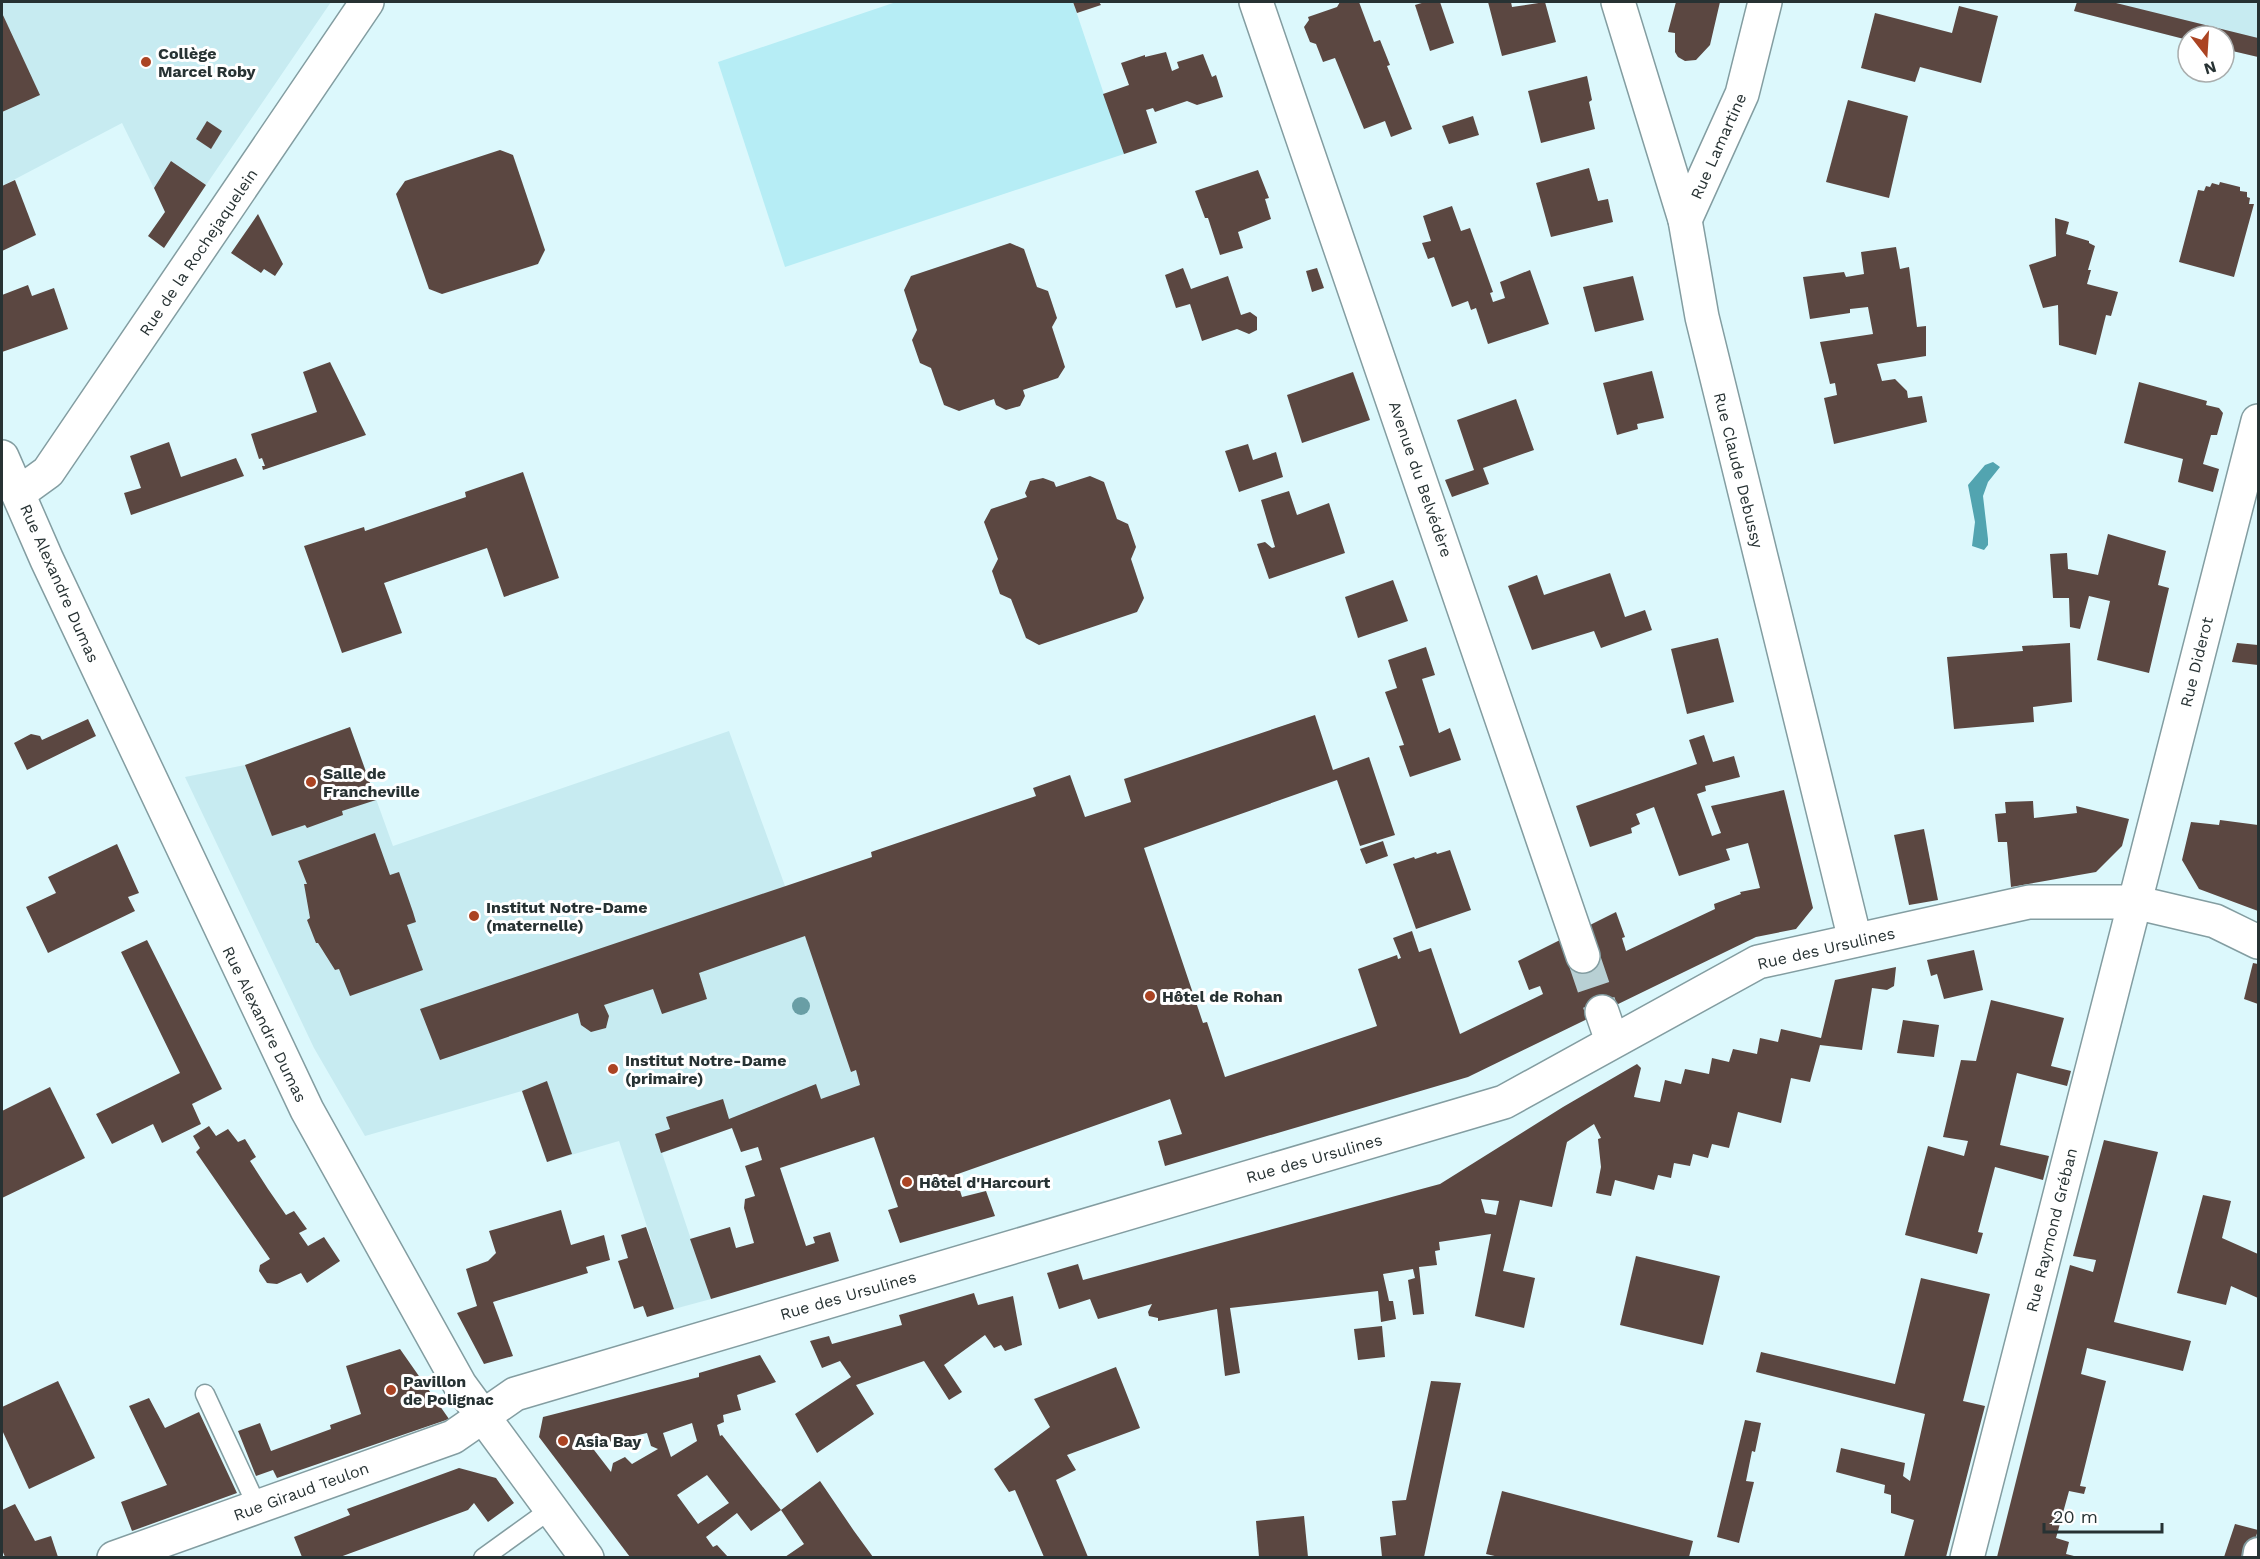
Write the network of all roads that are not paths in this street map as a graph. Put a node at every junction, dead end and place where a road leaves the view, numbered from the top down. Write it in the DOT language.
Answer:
graph roads {
  1 [pos="367,2"];
  2 [pos="1257,2"];
  3 [pos="1618,2"];
  4 [pos="1765,2"];
  5 [pos="1685,220"];
  6 [pos="2259,421"];
  7 [pos="2,457"];
  8 [pos="19,493"];
  9 [pos="2134,902"];
  10 [pos="1855,940"];
  11 [pos="2259,942"];
  12 [pos="1583,956"];
  13 [pos="205,1394"];
  14 [pos="484,1416"];
  15 [pos="257,1506"];
  16 [pos="551,1509"];
  17 [pos="2259,1552"];
  18 [pos="114,1557"];
  19 [pos="483,1557"];
  20 [pos="587,1557"];
  21 [pos="1967,1557"];
  22 [pos="2257,1557"];
  1 -- 8 [label="street, Rue de la Rochejaquelein"];
  2 -- 12 [label="street, Avenue du Belvédère"];
  3 -- 5 [label="street, Rue Claude Debussy"];
  4 -- 5 [label="street, Rue Lamartine"];
  5 -- 10 [label="street, Rue Claude Debussy"];
  6 -- 9 [label="street, Rue Diderot"];
  7 -- 8 [label="street, Rue Alexandre Dumas"];
  8 -- 14 [label="street, Rue Alexandre Dumas"];
  9 -- 10 [label="street, Rue des Ursulines"];
  9 -- 11 [label="street, Rue des Ursulines"];
  9 -- 21 [label="street, Rue Raymond Gréban"];
  10 -- 14 [label="street, Rue des Ursulines"];
  13 -- 15 [label="lane"];
  14 -- 15 [label="street, Rue Giraud Teulon"];
  14 -- 16 [label="street, Rue Alexandre Dumas"];
  15 -- 18 [label="street, Rue Giraud Teulon"];
  16 -- 19 [label="lane"];
  16 -- 20 [label="street, Rue Alexandre Dumas"];
  17 -- 22 [label="street"];
}
